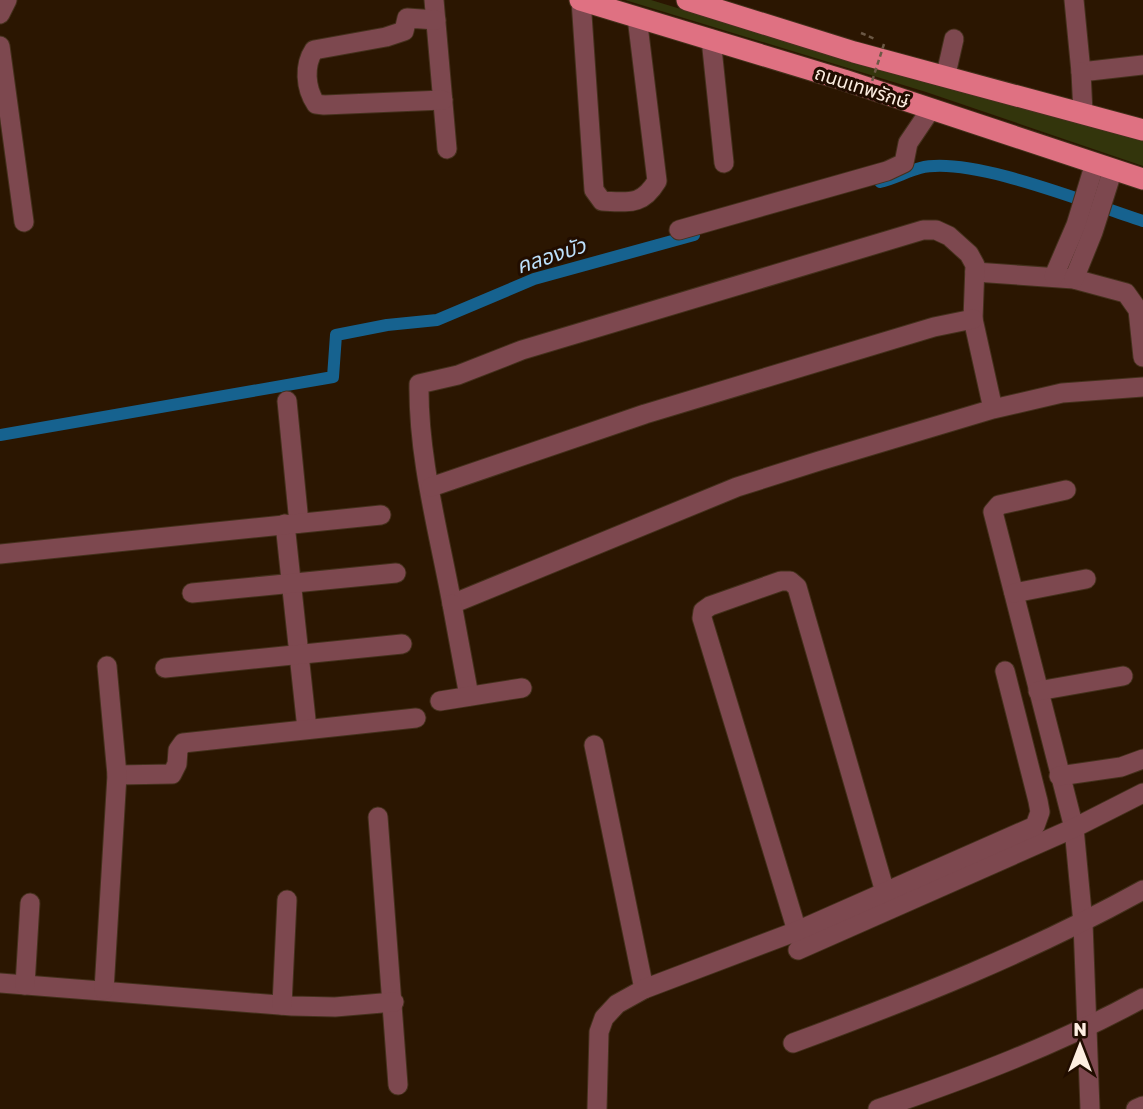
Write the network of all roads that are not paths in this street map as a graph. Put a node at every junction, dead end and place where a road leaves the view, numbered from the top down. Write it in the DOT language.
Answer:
graph roads {
  1 [pos="8,0"];
  2 [pos="434,0"];
  3 [pos="580,0"];
  4 [pos="687,0"];
  5 [pos="1074,0"];
  6 [pos="408,9"];
  7 [pos="0,14"];
  8 [pos="637,17"];
  9 [pos="436,20"];
  10 [pos="711,39"];
  11 [pos="954,39"];
  12 [pos="0,46"];
  13 [pos="1143,65"];
  14 [pos="1081,72"];
  15 [pos="946,74"];
  16 [pos="443,100"];
  17 [pos="931,109"];
  18 [pos="1083,113"];
  19 [pos="1143,130"];
  20 [pos="447,149"];
  21 [pos="724,163"];
  22 [pos="1104,166"];
  23 [pos="1143,179"];
  24 [pos="24,222"];
  25 [pos="1085,229"];
  26 [pos="679,230"];
  27 [pos="975,272"];
  28 [pos="1054,276"];
  29 [pos="1074,279"];
  30 [pos="974,319"];
  31 [pos="1143,358"];
  32 [pos="1143,387"];
  33 [pos="286,401"];
  34 [pos="993,409"];
  35 [pos="431,487"];
  36 [pos="1066,489"];
  37 [pos="382,515"];
  38 [pos="292,523"];
  39 [pos="0,554"];
  40 [pos="396,573"];
  41 [pos="1086,579"];
  42 [pos="291,583"];
  43 [pos="192,593"];
  44 [pos="1014,593"];
  45 [pos="452,604"];
  46 [pos="402,644"];
  47 [pos="300,655"];
  48 [pos="107,666"];
  49 [pos="165,668"];
  50 [pos="1005,671"];
  51 [pos="1123,676"];
  52 [pos="522,688"];
  53 [pos="1038,691"];
  54 [pos="469,696"];
  55 [pos="440,701"];
  56 [pos="416,718"];
  57 [pos="307,729"];
  58 [pos="594,745"];
  59 [pos="1143,759"];
  60 [pos="117,775"];
  61 [pos="1059,776"];
  62 [pos="1143,793"];
  63 [pos="379,817"];
  64 [pos="1074,828"];
  65 [pos="1143,890"];
  66 [pos="885,892"];
  67 [pos="287,900"];
  68 [pos="30,903"];
  69 [pos="1083,923"];
  70 [pos="797,941"];
  71 [pos="0,983"];
  72 [pos="25,985"];
  73 [pos="643,989"];
  74 [pos="104,990"];
  75 [pos="1143,998"];
  76 [pos="394,1002"];
  77 [pos="282,1005"];
  78 [pos="1087,1028"];
  79 [pos="793,1043"];
  80 [pos="398,1085"];
  81 [pos="1143,1106"];
  82 [pos="597,1109"];
  83 [pos="878,1109"];
  84 [pos="1090,1109"];
  85 [pos="1136,1109"];
  1 -- 7 [label="street"];
  2 -- 9 [label="street"];
  3 -- 8 [label="main road, ถนนเทพรักษ์"];
  3 -- 8 [label="street"];
  4 -- 15 [label="main road, ถนนเทพรักษ์"];
  5 -- 14 [label="street"];
  6 -- 9 [label="street"];
  6 -- 16 [label="street"];
  8 -- 10 [label="main road, ถนนเทพรักษ์"];
  9 -- 16 [label="street"];
  10 -- 17 [label="main road, ถนนเทพรักษ์"];
  10 -- 21 [label="street"];
  11 -- 15 [label="street"];
  12 -- 24 [label="street"];
  13 -- 14 [label="street"];
  14 -- 18 [label="street"];
  15 -- 18 [label="main road, ถนนเทพรักษ์"];
  16 -- 20 [label="street"];
  17 -- 22 [label="main road, ถนนเทพรักษ์"];
  17 -- 26 [label="street"];
  18 -- 19 [label="main road, ถนนเทพรักษ์"];
  22 -- 23 [label="main road, ถนนเทพรักษ์"];
  22 -- 25 [label="street"];
  25 -- 28 [label="street"];
  25 -- 29 [label="street"];
  27 -- 28 [label="street"];
  27 -- 30 [label="street"];
  27 -- 35 [label="street"];
  28 -- 29 [label="street"];
  29 -- 31 [label="street"];
  30 -- 34 [label="street"];
  30 -- 35 [label="street"];
  32 -- 34 [label="street"];
  33 -- 38 [label="street"];
  34 -- 45 [label="street"];
  35 -- 45 [label="street"];
  36 -- 44 [label="street"];
  37 -- 38 [label="street"];
  38 -- 39 [label="street"];
  38 -- 42 [label="street"];
  40 -- 42 [label="street"];
  41 -- 44 [label="street"];
  42 -- 43 [label="street"];
  42 -- 47 [label="street"];
  44 -- 53 [label="street"];
  45 -- 54 [label="street"];
  46 -- 47 [label="street"];
  47 -- 49 [label="street"];
  47 -- 57 [label="street"];
  48 -- 60 [label="street"];
  50 -- 66 [label="street"];
  51 -- 53 [label="street"];
  52 -- 54 [label="street"];
  53 -- 61 [label="street"];
  54 -- 55 [label="street"];
  56 -- 57 [label="street"];
  57 -- 60 [label="street"];
  58 -- 73 [label="street"];
  59 -- 61 [label="street"];
  60 -- 74 [label="street"];
  61 -- 64 [label="street"];
  62 -- 64 [label="street"];
  63 -- 76 [label="street"];
  64 -- 69 [label="street"];
  64 -- 70 [label="street"];
  65 -- 69 [label="street"];
  66 -- 70 [label="street"];
  66 -- 70 [label="street"];
  67 -- 77 [label="street"];
  68 -- 72 [label="street"];
  69 -- 78 [label="street"];
  69 -- 79 [label="street"];
  70 -- 73 [label="street"];
  71 -- 72 [label="street"];
  72 -- 74 [label="street"];
  73 -- 82 [label="street"];
  74 -- 77 [label="street"];
  75 -- 78 [label="street"];
  76 -- 77 [label="street"];
  76 -- 80 [label="street"];
  78 -- 83 [label="street"];
  78 -- 84 [label="street"];
  81 -- 85 [label="street"];
}
